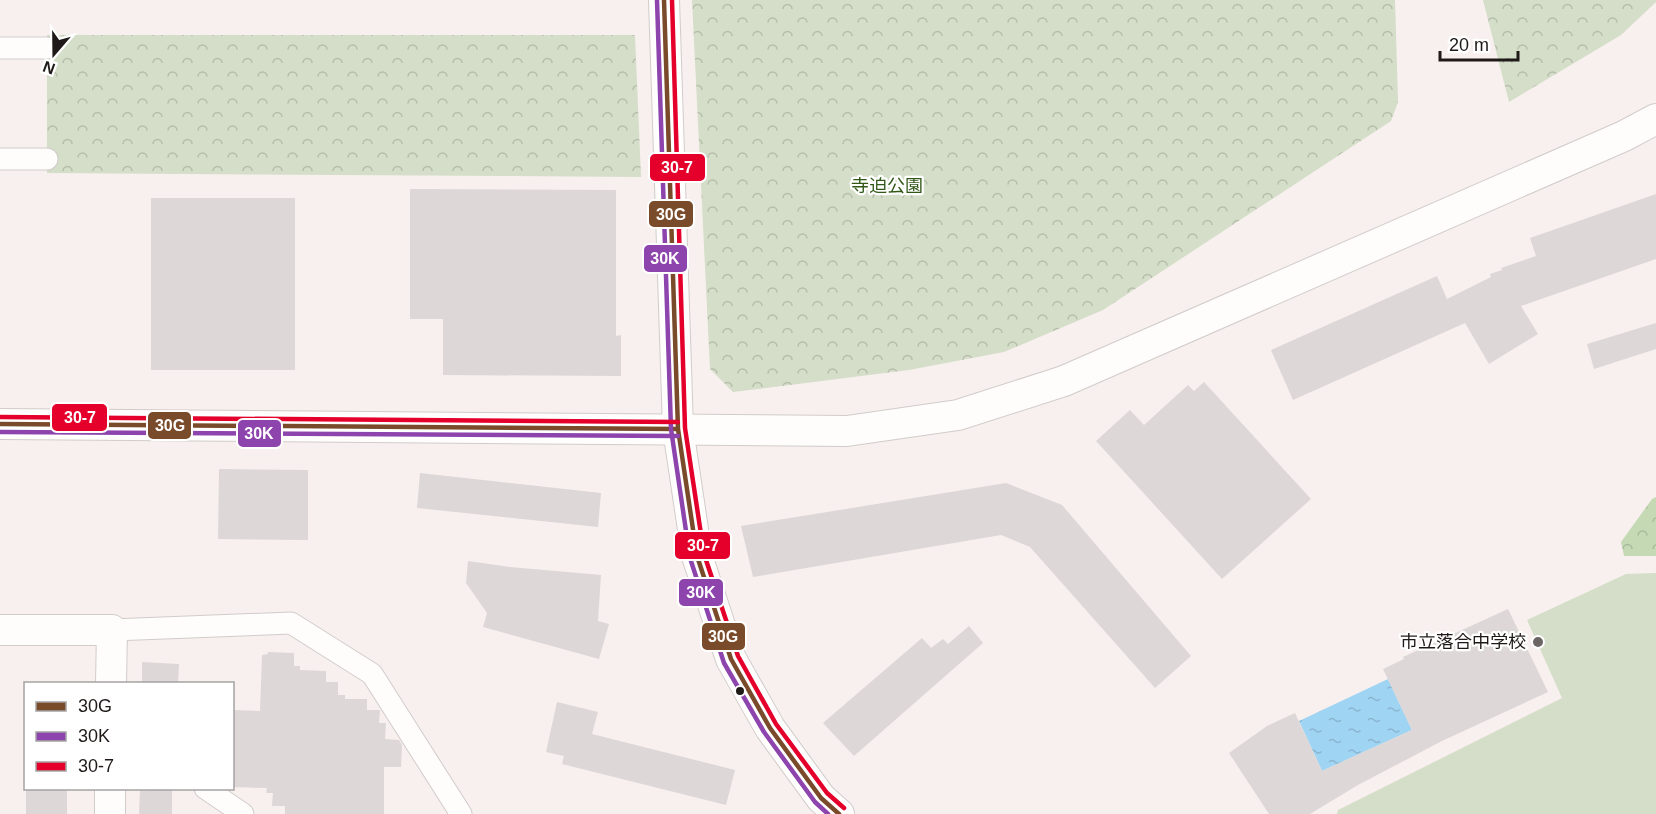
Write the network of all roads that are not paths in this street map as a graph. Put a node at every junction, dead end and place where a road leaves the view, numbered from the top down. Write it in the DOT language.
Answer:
graph roads {
  1 [pos="664,0"];
  2 [pos="0,48"];
  3 [pos="42,48"];
  4 [pos="1656,119"];
  5 [pos="0,159"];
  6 [pos="43,159"];
  7 [pos="0,424"];
  8 [pos="678,429"];
  9 [pos="0,630"];
  10 [pos="112,630"];
  11 [pos="111,682"];
  12 [pos="110,790"];
  13 [pos="207,790"];
  14 [pos="110,814"];
  15 [pos="243,814"];
  16 [pos="461,814"];
  17 [pos="838,814"];
  1 -- 8 [label="street"];
  2 -- 3 [label="street"];
  4 -- 8 [label="street"];
  5 -- 6 [label="street"];
  7 -- 8 [label="street"];
  8 -- 17 [label="street"];
  9 -- 10 [label="street"];
  10 -- 11 [label="street"];
  10 -- 16 [label="street"];
  12 -- 14 [label="street"];
  13 -- 15 [label="street"];
}
